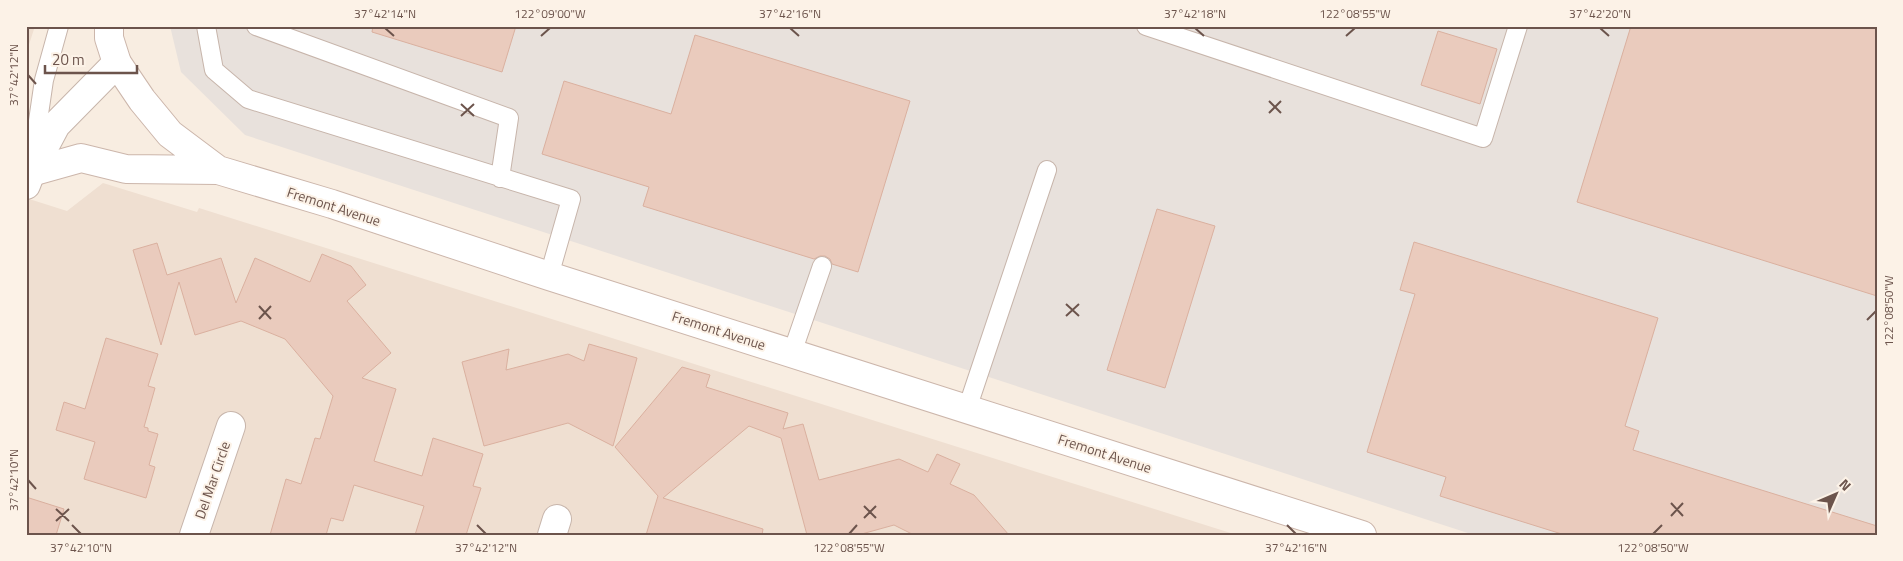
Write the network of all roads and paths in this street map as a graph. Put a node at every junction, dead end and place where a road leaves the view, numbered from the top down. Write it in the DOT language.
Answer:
graph roads {
  1 [pos="59,26"];
  2 [pos="109,26"];
  3 [pos="206,26"];
  4 [pos="256,26"];
  5 [pos="1146,26"];
  6 [pos="1518,26"];
  7 [pos="117,63"];
  8 [pos="218,170"];
  9 [pos="1047,170"];
  10 [pos="28,178"];
  11 [pos="500,178"];
  12 [pos="822,266"];
  13 [pos="549,276"];
  14 [pos="792,353"];
  15 [pos="967,409"];
  16 [pos="231,426"];
  17 [pos="194,535"];
  18 [pos="1362,535"];
  1 -- 10 [label="lane"];
  2 -- 7 [label="street, Fremont Avenue"];
  3 -- 11 [label="lane"];
  4 -- 11 [label="lane"];
  5 -- 6 [label="lane"];
  7 -- 8 [label="street, Fremont Avenue"];
  7 -- 10 [label="street"];
  8 -- 10 [label="street"];
  8 -- 13 [label="street, Fremont Avenue"];
  9 -- 15 [label="lane"];
  11 -- 13 [label="lane"];
  12 -- 14 [label="lane"];
  13 -- 14 [label="street, Fremont Avenue"];
  14 -- 15 [label="street, Fremont Avenue"];
  15 -- 18 [label="street, Fremont Avenue"];
  16 -- 17 [label="street, Del Mar Circle"];
}
